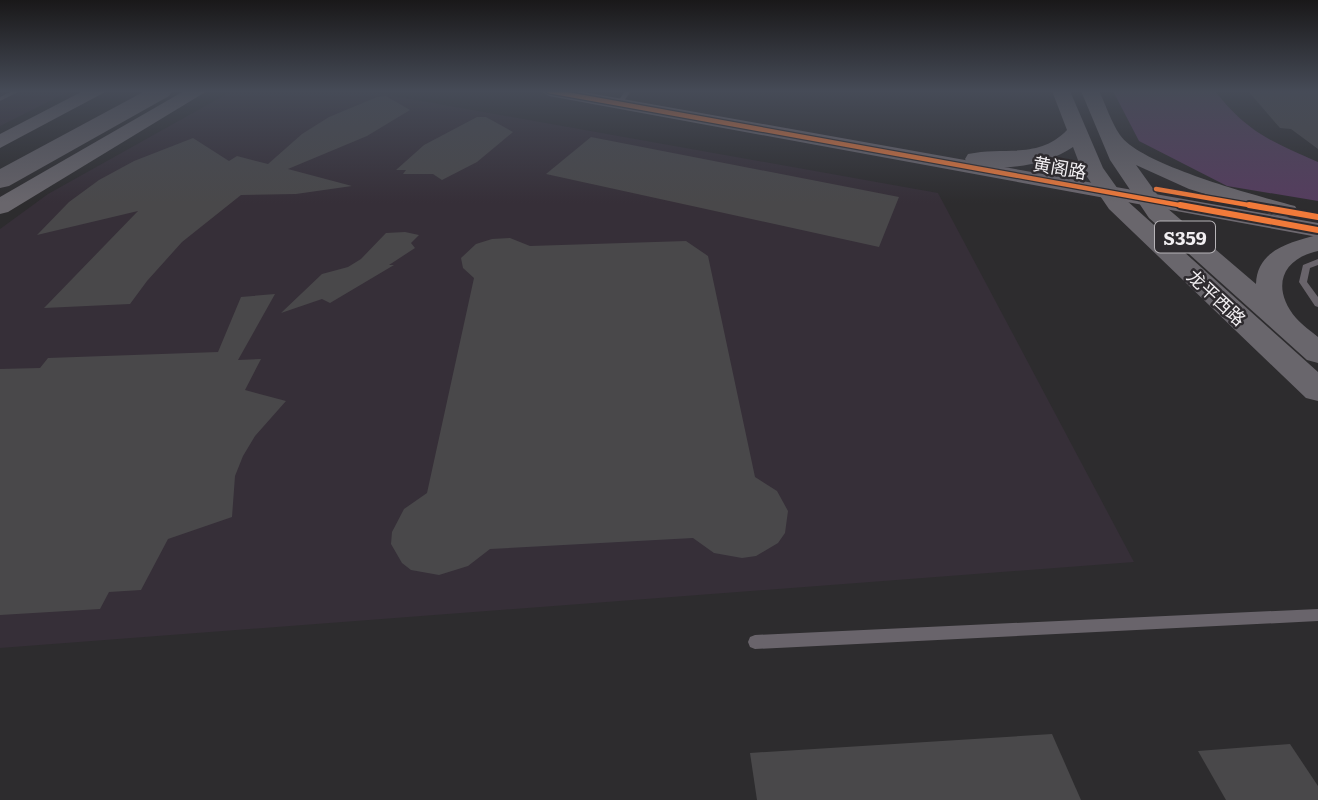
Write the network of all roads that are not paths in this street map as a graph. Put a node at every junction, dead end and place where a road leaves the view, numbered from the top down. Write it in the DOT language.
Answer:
graph roads {
  1 [pos="26,128"];
  2 [pos="67,128"];
  3 [pos="93,128"];
  4 [pos="134,128"];
  5 [pos="792,128"];
  6 [pos="801,128"];
  7 [pos="1106,128"];
  8 [pos="1077,131"];
  9 [pos="1112,141"];
  10 [pos="0,142"];
  11 [pos="976,159"];
  12 [pos="0,164"];
  13 [pos="0,180"];
  14 [pos="1103,186"];
  15 [pos="1142,192"];
  16 [pos="0,207"];
  17 [pos="1286,211"];
  18 [pos="1318,217"];
  19 [pos="1318,230"];
  20 [pos="1318,243"];
  21 [pos="1318,262"];
  22 [pos="1318,303"];
  23 [pos="1284,323"];
  24 [pos="1318,353"];
  25 [pos="1318,390"];
  26 [pos="1318,615"];
  27 [pos="755,642"];
  1 -- 10 [label="main road"];
  2 -- 12 [label="highway"];
  3 -- 13 [label="highway"];
  4 -- 16 [label="main road"];
  5 -- 14 [label="main road, 黄阁路"];
  6 -- 11 [label="main road, 黄阁路"];
  7 -- 9 [label="main road, 龙平西路 / S359"];
  8 -- 11 [label="main road"];
  8 -- 14 [label="main road, 龙平西路 / S359"];
  9 -- 15 [label="main road, 龙平西路 / S359"];
  9 -- 17 [label="main road"];
  11 -- 14 [label="main road, 黄阁路"];
  14 -- 15 [label="main road, 黄阁路"];
  14 -- 25 [label="main road, 龙平西路 / S359"];
  15 -- 17 [label="main road, 黄阁路"];
  15 -- 19 [label="main road, 黄阁路"];
  15 -- 23 [label="main road, 龙平西路 / S359"];
  17 -- 18 [label="main road, 黄阁路"];
  20 -- 23 [label="main road"];
  21 -- 22 [label="lane"];
  23 -- 24 [label="main road, 龙平西路 / S359"];
  26 -- 27 [label="lane"];
}
